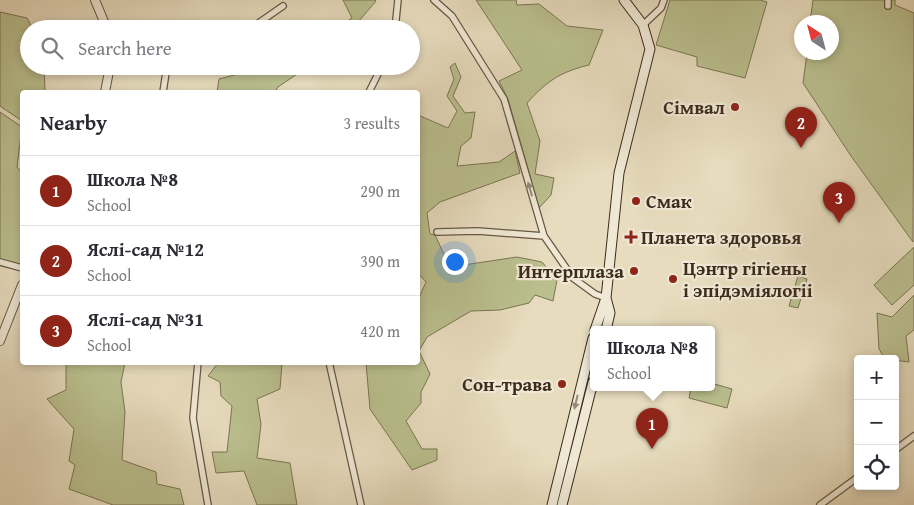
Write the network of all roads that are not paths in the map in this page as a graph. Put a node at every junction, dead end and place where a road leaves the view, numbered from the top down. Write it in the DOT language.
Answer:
graph roads {
  1 [pos="95,0"];
  2 [pos="398,0"];
  3 [pos="434,0"];
  4 [pos="624,0"];
  5 [pos="664,0"];
  6 [pos="283,6"];
  7 [pos="103,20"];
  8 [pos="263,20"];
  9 [pos="396,20"];
  10 [pos="643,25"];
  11 [pos="108,75"];
  12 [pos="166,75"];
  13 [pos="378,75"];
  14 [pos="105,90"];
  15 [pos="163,90"];
  16 [pos="370,90"];
  17 [pos="437,232"];
  18 [pos="544,236"];
  19 [pos="0,262"];
  20 [pos="20,267"];
  21 [pos="20,291"];
  22 [pos="606,298"];
  23 [pos="597,326"];
  24 [pos="607,326"];
  25 [pos="0,341"];
  26 [pos="590,350"];
  27 [pos="197,365"];
  28 [pos="330,365"];
  29 [pos="591,391"];
  30 [pos="914,436"];
  31 [pos="899,447"];
  32 [pos="854,481"];
  33 [pos="208,505"];
  34 [pos="361,505"];
  35 [pos="552,505"];
  36 [pos="562,505"];
  37 [pos="820,505"];
  1 -- 7 [label="street"];
  2 -- 9 [label="street"];
  18 -- 3 [label="street, one-way"];
  4 -- 10 [label="main road"];
  5 -- 10 [label="street"];
  6 -- 8 [label="street"];
  10 -- 22 [label="main road"];
  11 -- 14 [label="street"];
  12 -- 15 [label="street"];
  13 -- 16 [label="street"];
  17 -- 18 [label="street"];
  18 -- 22 [label="street"];
  19 -- 20 [label="street"];
  21 -- 25 [label="street"];
  22 -- 23 [label="main road"];
  22 -- 24 [label="main road"];
  26 -- 35 [label="main road, one-way"];
  27 -- 33 [label="street"];
  28 -- 34 [label="street"];
  29 -- 36 [label="main road"];
  30 -- 31 [label="street"];
  32 -- 37 [label="street"];
}
